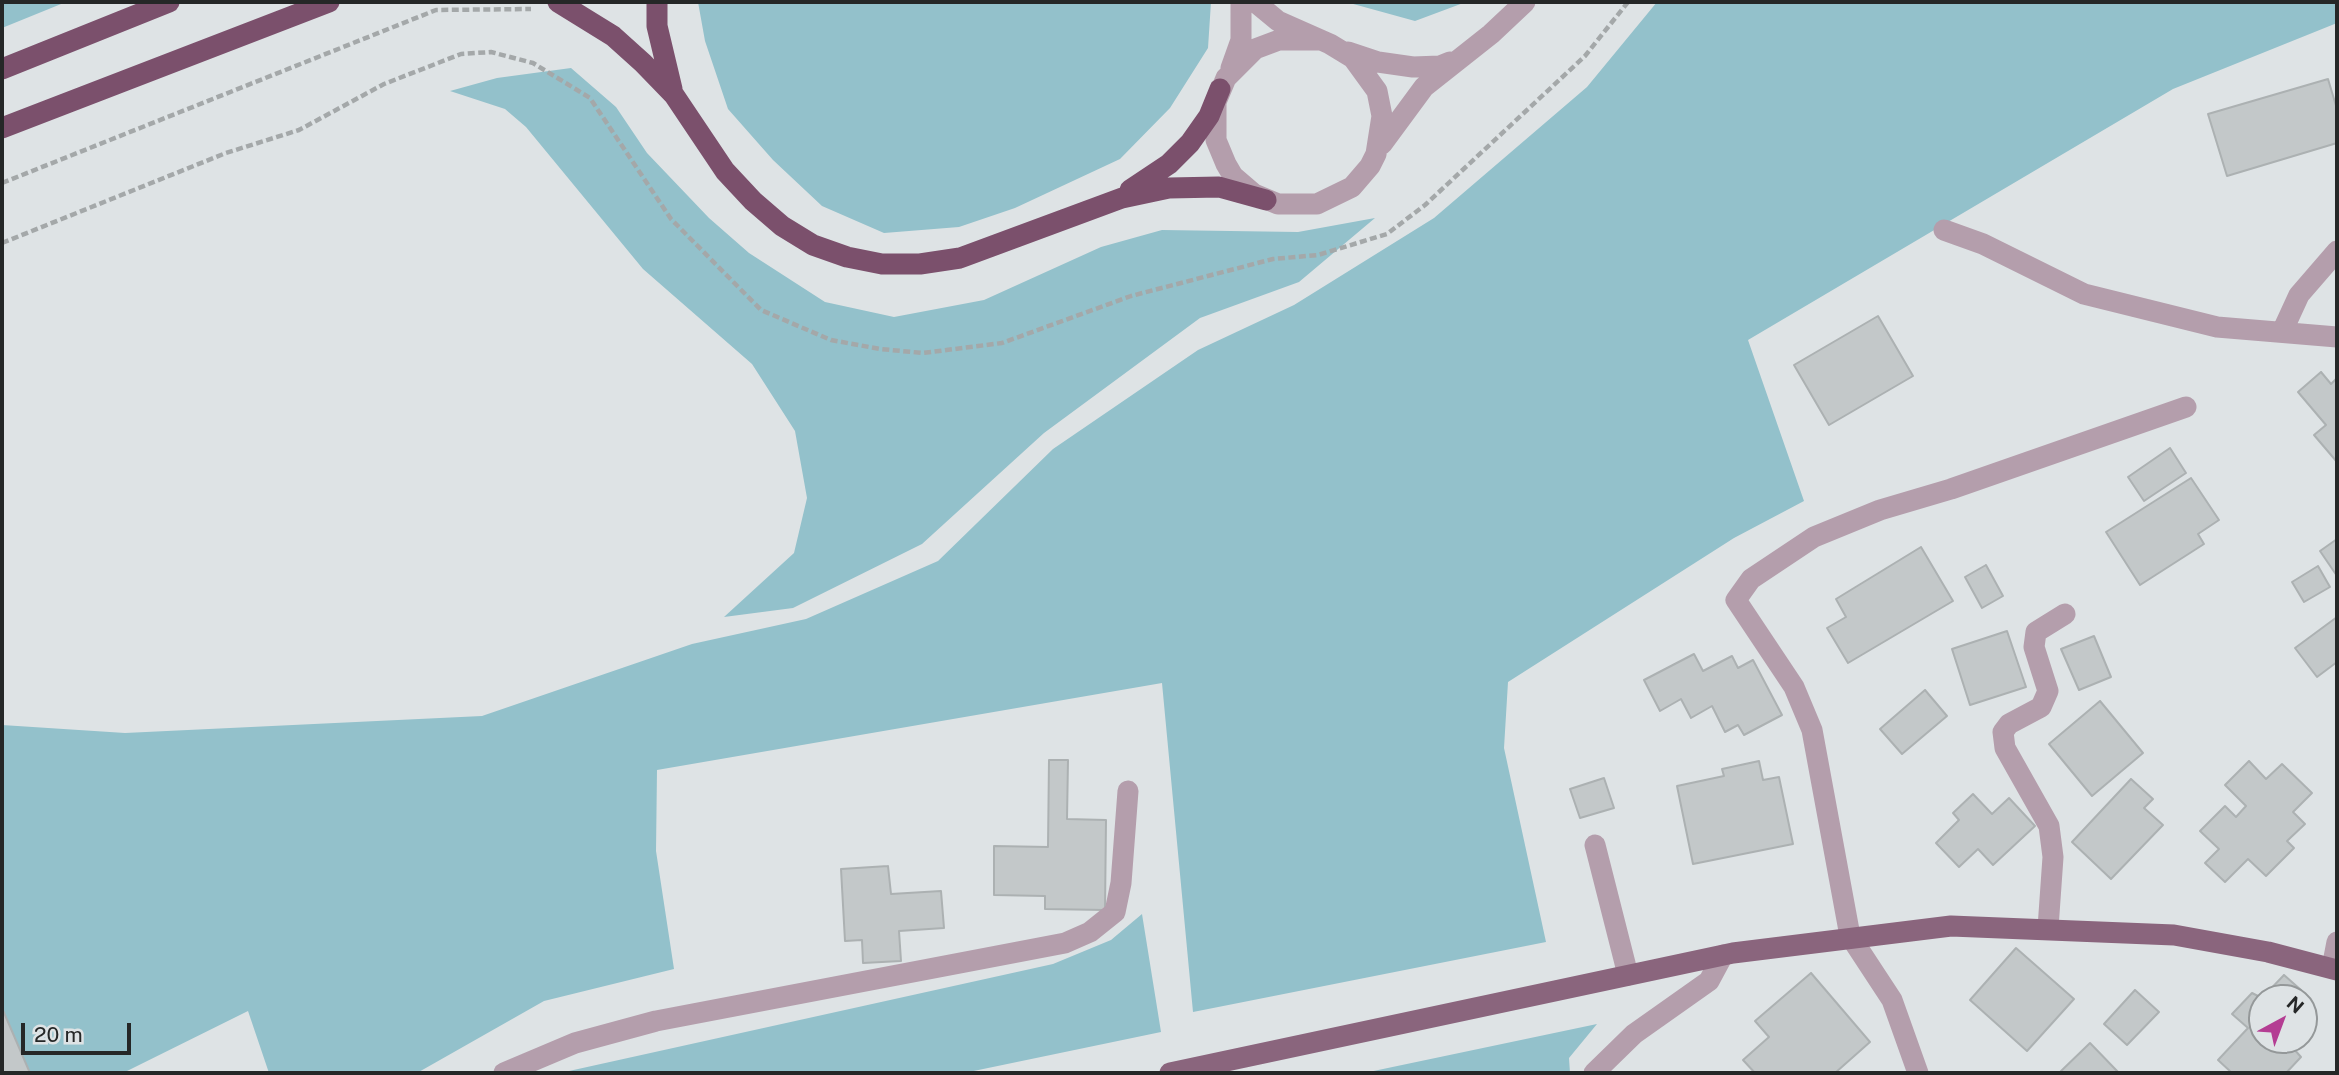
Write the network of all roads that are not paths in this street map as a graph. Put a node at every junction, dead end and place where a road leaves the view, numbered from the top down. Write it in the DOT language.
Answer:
graph roads {
  1 [pos="169,2"];
  2 [pos="329,2"];
  3 [pos="657,2"];
  4 [pos="1241,2"];
  5 [pos="1255,2"];
  6 [pos="1525,2"];
  7 [pos="565,5"];
  8 [pos="1318,40"];
  9 [pos="1342,50"];
  10 [pos="1465,55"];
  11 [pos="2,69"];
  12 [pos="1223,84"];
  13 [pos="674,95"];
  14 [pos="2,128"];
  15 [pos="1376,155"];
  16 [pos="1266,200"];
  17 [pos="1094,208"];
  18 [pos="1944,230"];
  19 [pos="2337,251"];
  20 [pos="2282,332"];
  21 [pos="2337,337"];
  22 [pos="2186,407"];
  23 [pos="2065,614"];
  24 [pos="1128,791"];
  25 [pos="1595,845"];
  26 [pos="2048,928"];
  27 [pos="1850,936"];
  28 [pos="2337,943"];
  29 [pos="1723,955"];
  30 [pos="2335,969"];
  31 [pos="1629,975"];
  32 [pos="504,1073"];
  33 [pos="1170,1073"];
  34 [pos="1594,1073"];
  35 [pos="1918,1073"];
  1 -- 11 [label="highway"];
  2 -- 14 [label="highway"];
  3 -- 13 [label="highway"];
  4 -- 12 [label="street"];
  5 -- 8 [label="street"];
  6 -- 10 [label="street"];
  7 -- 13 [label="highway"];
  8 -- 9 [label="street"];
  8 -- 12 [label="street"];
  9 -- 10 [label="street"];
  9 -- 15 [label="street"];
  10 -- 15 [label="street"];
  12 -- 16 [label="street"];
  12 -- 17 [label="highway"];
  13 -- 17 [label="highway"];
  15 -- 16 [label="street"];
  16 -- 17 [label="highway"];
  18 -- 20 [label="street"];
  19 -- 20 [label="street"];
  20 -- 21 [label="street"];
  22 -- 27 [label="street"];
  23 -- 26 [label="street"];
  24 -- 32 [label="street"];
  25 -- 31 [label="street"];
  26 -- 27 [label="main road"];
  26 -- 30 [label="main road"];
  27 -- 29 [label="main road"];
  27 -- 35 [label="street"];
  28 -- 30 [label="street"];
  29 -- 31 [label="main road"];
  29 -- 34 [label="street"];
  31 -- 33 [label="main road"];
}
